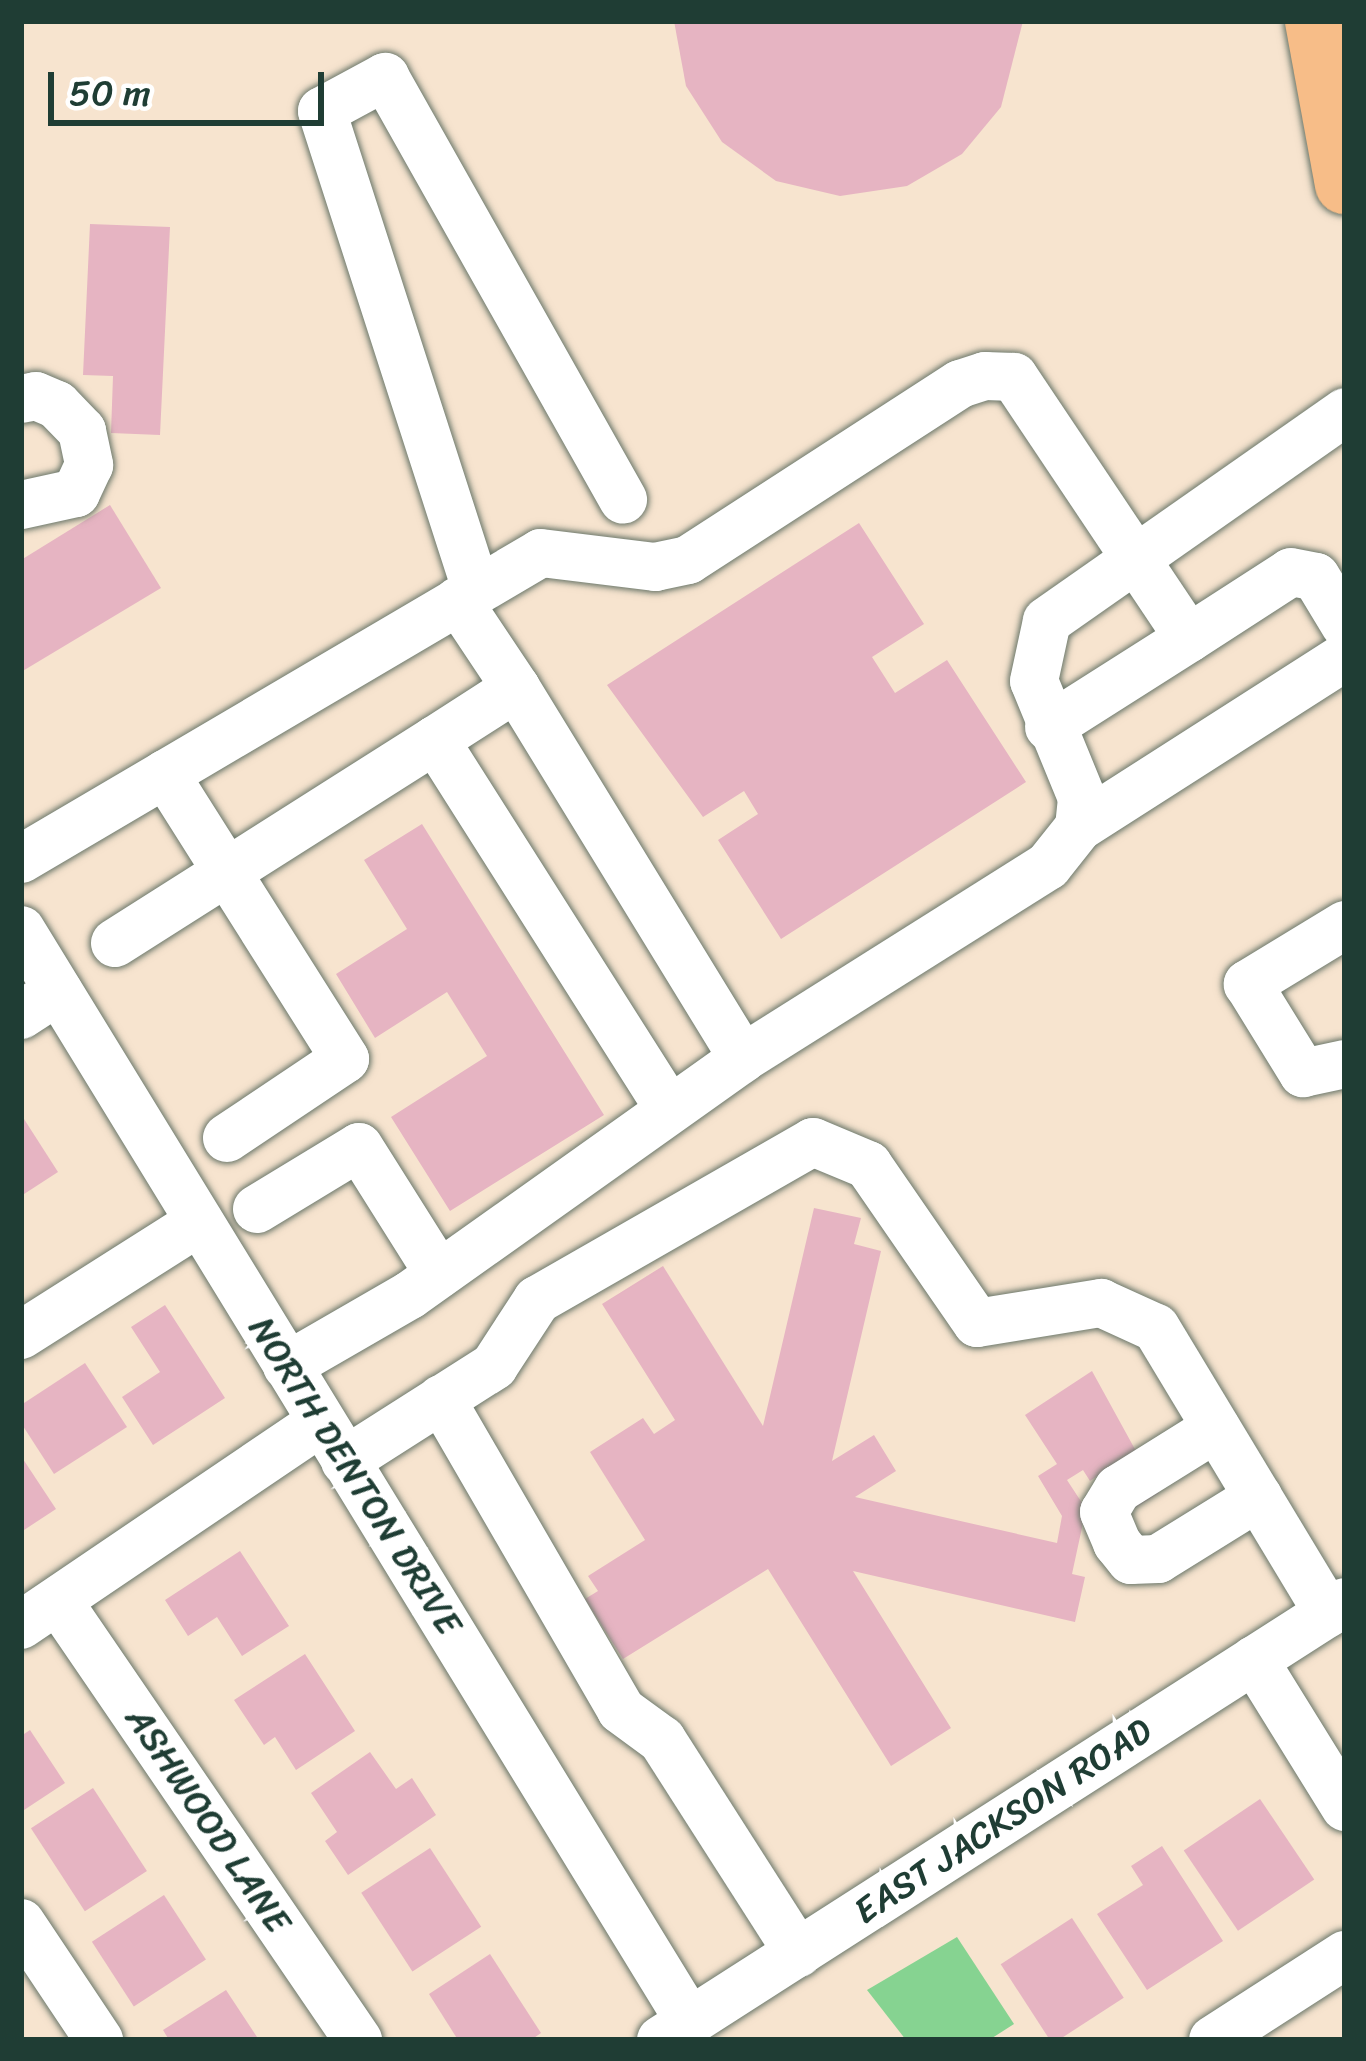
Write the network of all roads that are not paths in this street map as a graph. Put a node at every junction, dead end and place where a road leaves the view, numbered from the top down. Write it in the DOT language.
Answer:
graph roads {
  1 [pos="1315,21"];
  2 [pos="1345,184"];
  3 [pos="21,399"];
  4 [pos="1345,412"];
  5 [pos="623,500"];
  6 [pos="21,505"];
  7 [pos="1136,554"];
  8 [pos="467,595"];
  9 [pos="1345,625"];
  10 [pos="1190,638"];
  11 [pos="1345,657"];
  12 [pos="516,688"];
  13 [pos="1049,727"];
  14 [pos="435,740"];
  15 [pos="165,774"];
  16 [pos="1079,827"];
  17 [pos="21,859"];
  18 [pos="225,873"];
  19 [pos="1345,925"];
  20 [pos="21,930"];
  21 [pos="115,943"];
  22 [pos="40,1003"];
  23 [pos="743,1058"];
  24 [pos="1345,1064"];
  25 [pos="670,1110"];
  26 [pos="227,1138"];
  27 [pos="257,1209"];
  28 [pos="199,1222"];
  29 [pos="439,1274"];
  30 [pos="21,1335"];
  31 [pos="287,1366"];
  32 [pos="441,1400"];
  33 [pos="1216,1428"];
  34 [pos="333,1441"];
  35 [pos="1258,1497"];
  36 [pos="1337,1607"];
  37 [pos="39,1613"];
  38 [pos="1254,1660"];
  39 [pos="1345,1807"];
  40 [pos="21,1923"];
  41 [pos="798,1952"];
  42 [pos="1345,1955"];
  43 [pos="675,2031"];
  44 [pos="98,2040"];
  45 [pos="358,2040"];
  46 [pos="1213,2040"];
  1 -- 2 [label="main road"];
  3 -- 6 [label="street"];
  4 -- 7 [label="street"];
  5 -- 8 [label="street"];
  7 -- 8 [label="street"];
  7 -- 10 [label="street"];
  7 -- 13 [label="street"];
  8 -- 12 [label="street"];
  8 -- 15 [label="street"];
  9 -- 10 [label="street"];
  10 -- 13 [label="street"];
  11 -- 16 [label="street"];
  12 -- 14 [label="street"];
  12 -- 23 [label="street"];
  13 -- 16 [label="street"];
  14 -- 18 [label="street"];
  14 -- 25 [label="street"];
  15 -- 17 [label="street"];
  15 -- 18 [label="street"];
  16 -- 23 [label="street"];
  18 -- 21 [label="street"];
  18 -- 26 [label="street"];
  19 -- 24 [label="street"];
  20 -- 22 [label="street, NORTH DENTON DRIVE"];
  22 -- 28 [label="street, NORTH DENTON DRIVE"];
  23 -- 25 [label="street"];
  25 -- 29 [label="street"];
  27 -- 29 [label="street"];
  28 -- 30 [label="street"];
  28 -- 31 [label="street, NORTH DENTON DRIVE"];
  29 -- 31 [label="street"];
  31 -- 34 [label="street, NORTH DENTON DRIVE"];
  32 -- 33 [label="street"];
  32 -- 34 [label="street"];
  32 -- 41 [label="street"];
  33 -- 35 [label="street"];
  33 -- 35 [label="street"];
  34 -- 37 [label="street"];
  34 -- 43 [label="street, NORTH DENTON DRIVE"];
  35 -- 36 [label="street"];
  36 -- 38 [label="street, EAST JACKSON ROAD"];
  37 -- 45 [label="street, ASHWOOD LANE"];
  38 -- 39 [label="street"];
  38 -- 41 [label="street, EAST JACKSON ROAD"];
  40 -- 44 [label="street"];
  41 -- 43 [label="street, EAST JACKSON ROAD"];
  42 -- 46 [label="street"];
}
